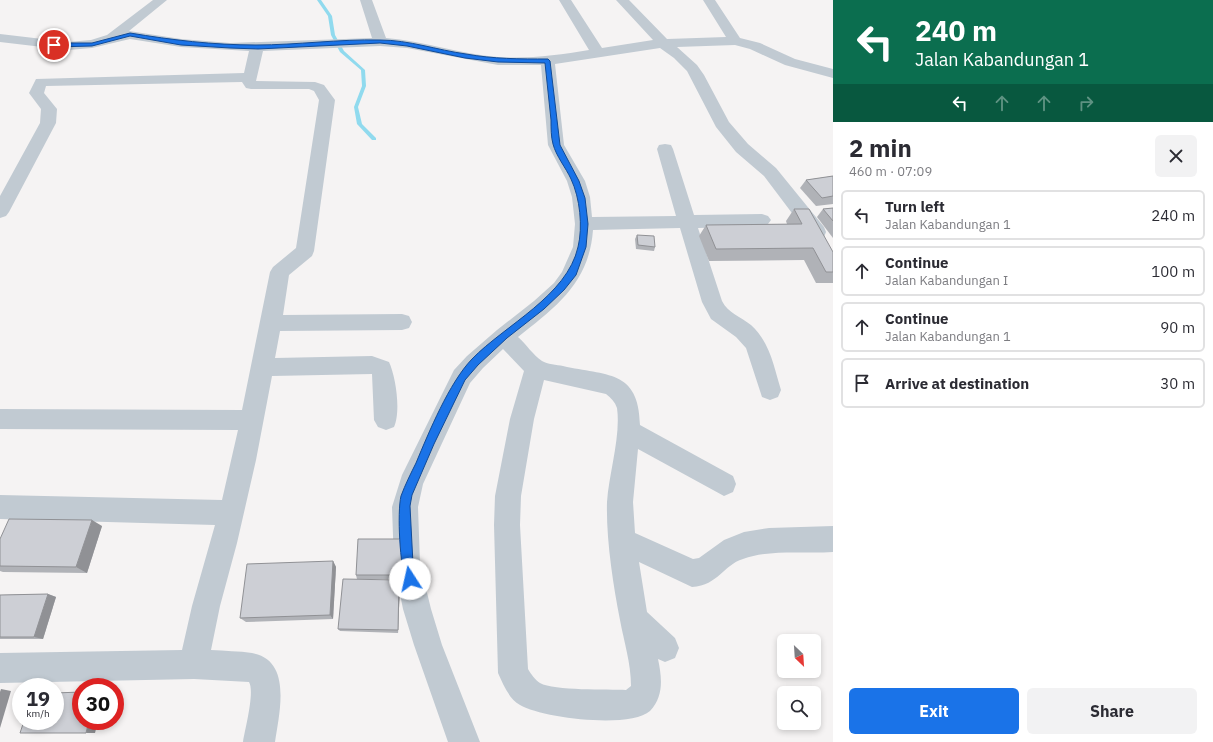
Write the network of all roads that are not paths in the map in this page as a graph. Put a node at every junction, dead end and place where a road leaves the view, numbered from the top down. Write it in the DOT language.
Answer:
graph roads {
  1 [pos="161,0"];
  2 [pos="366,0"];
  3 [pos="565,0"];
  4 [pos="622,0"];
  5 [pos="709,0"];
  6 [pos="0,38"];
  7 [pos="112,38"];
  8 [pos="735,41"];
  9 [pos="380,42"];
  10 [pos="663,44"];
  11 [pos="258,47"];
  12 [pos="598,53"];
  13 [pos="548,61"];
  14 [pos="833,74"];
  15 [pos="250,77"];
  16 [pos="665,149"];
  17 [pos="0,212"];
  18 [pos="762,220"];
  19 [pos="688,222"];
  20 [pos="584,224"];
  21 [pos="819,234"];
  22 [pos="402,322"];
  23 [pos="271,323"];
  24 [pos="504,336"];
  25 [pos="263,368"];
  26 [pos="536,369"];
  27 [pos="770,390"];
  28 [pos="0,419"];
  29 [pos="252,420"];
  30 [pos="386,420"];
  31 [pos="628,431"];
  32 [pos="724,484"];
  33 [pos="0,507"];
  34 [pos="231,513"];
  35 [pos="833,540"];
  36 [pos="622,542"];
  37 [pos="634,619"];
  38 [pos="665,648"];
  39 [pos="194,664"];
  40 [pos="0,668"];
  41 [pos="259,742"];
  42 [pos="464,742"];
  1 -- 7 [label="street"];
  2 -- 9 [label="street"];
  3 -- 12 [label="street"];
  4 -- 10 [label="street"];
  5 -- 8 [label="street"];
  6 -- 7 [label="street"];
  7 -- 11 [label="street"];
  8 -- 10 [label="street"];
  8 -- 14 [label="street"];
  9 -- 11 [label="street"];
  9 -- 13 [label="street"];
  10 -- 12 [label="street"];
  10 -- 21 [label="street"];
  11 -- 15 [label="street"];
  12 -- 13 [label="street"];
  13 -- 20 [label="street"];
  15 -- 17 [label="street"];
  15 -- 23 [label="street"];
  16 -- 19 [label="street"];
  18 -- 19 [label="street"];
  19 -- 20 [label="street"];
  19 -- 27 [label="street"];
  20 -- 24 [label="street"];
  22 -- 23 [label="street"];
  23 -- 25 [label="street"];
  24 -- 26 [label="street"];
  24 -- 42 [label="street"];
  25 -- 29 [label="street"];
  25 -- 30 [label="street"];
  26 -- 31 [label="street"];
  26 -- 37 [label="street"];
  28 -- 29 [label="street"];
  29 -- 34 [label="street"];
  31 -- 32 [label="street"];
  31 -- 36 [label="street"];
  33 -- 34 [label="street"];
  34 -- 39 [label="street"];
  35 -- 36 [label="street"];
  36 -- 37 [label="street"];
  37 -- 38 [label="street"];
  39 -- 40 [label="street"];
  39 -- 41 [label="street"];
}
